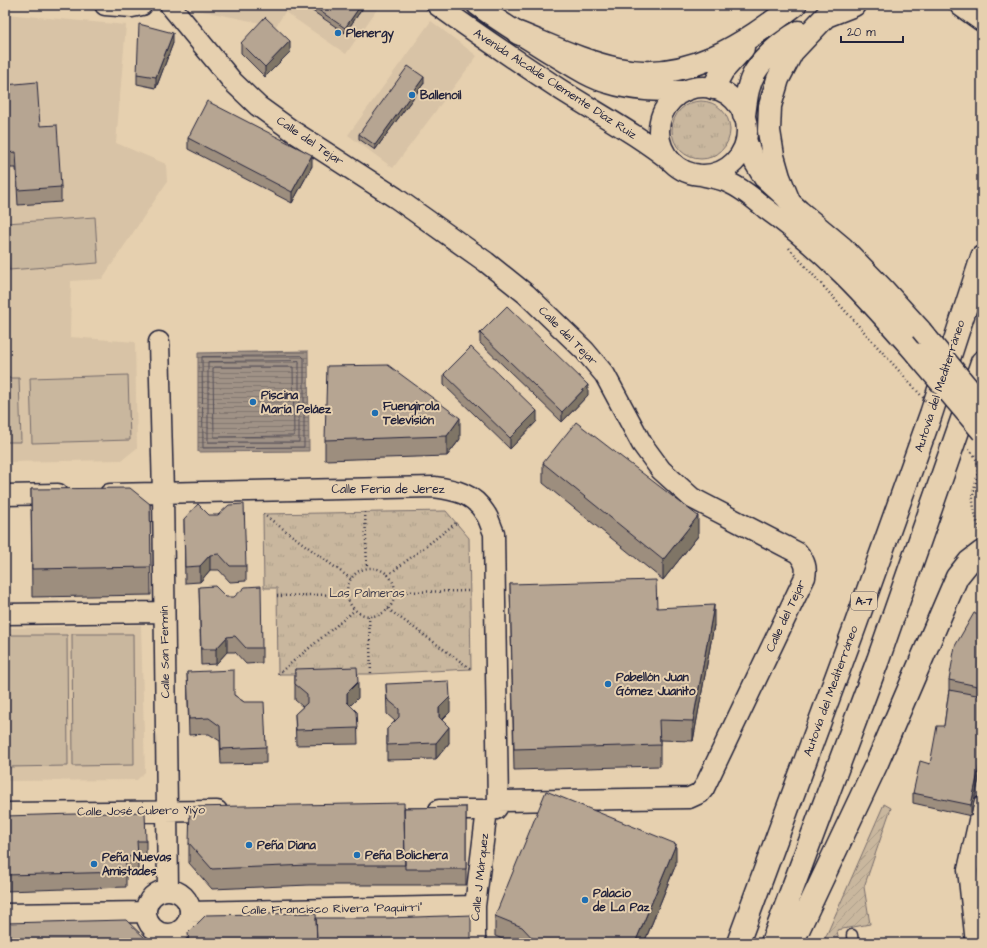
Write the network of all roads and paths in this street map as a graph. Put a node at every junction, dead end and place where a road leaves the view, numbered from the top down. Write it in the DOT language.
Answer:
graph roads {
  1 [pos="105,5"];
  2 [pos="142,5"];
  3 [pos="170,5"];
  4 [pos="437,5"];
  5 [pos="478,5"];
  6 [pos="795,5"];
  7 [pos="854,5"];
  8 [pos="961,5"];
  9 [pos="826,16"];
  10 [pos="982,20"];
  11 [pos="518,33"];
  12 [pos="756,34"];
  13 [pos="713,88"];
  14 [pos="684,91"];
  15 [pos="744,115"];
  16 [pos="746,140"];
  17 [pos="673,163"];
  18 [pos="695,174"];
  19 [pos="788,199"];
  20 [pos="789,248"];
  21 [pos="982,257"];
  22 [pos="159,342"];
  23 [pos="982,362"];
  24 [pos="982,404"];
  25 [pos="937,414"];
  26 [pos="982,432"];
  27 [pos="964,443"];
  28 [pos="163,493"];
  29 [pos="73,494"];
  30 [pos="96,494"];
  31 [pos="5,495"];
  32 [pos="365,512"];
  33 [pos="263,514"];
  34 [pos="456,522"];
  35 [pos="981,543"];
  36 [pos="367,568"];
  37 [pos="388,575"];
  38 [pos="351,579"];
  39 [pos="470,591"];
  40 [pos="395,592"];
  41 [pos="347,594"];
  42 [pos="277,596"];
  43 [pos="388,609"];
  44 [pos="355,610"];
  45 [pos="164,612"];
  46 [pos="5,614"];
  47 [pos="369,616"];
  48 [pos="471,670"];
  49 [pos="278,674"];
  50 [pos="371,674"];
  51 [pos="492,807"];
  52 [pos="982,807"];
  53 [pos="424,810"];
  54 [pos="167,811"];
  55 [pos="237,811"];
  56 [pos="5,813"];
  57 [pos="168,890"];
  58 [pos="475,906"];
  59 [pos="146,912"];
  60 [pos="190,912"];
  61 [pos="5,914"];
  62 [pos="168,938"];
  63 [pos="475,943"];
  64 [pos="738,943"];
  65 [pos="772,943"];
  66 [pos="792,943"];
  67 [pos="976,943"];
  1 -- 2 [label="street"];
  3 -- 51 [label="street, Calle del Tejar"];
  4 -- 17 [label="street, Avenida Alcalde Clemente Díaz Ruiz"];
  5 -- 11 [label="street, Avenida Alcalde Clemente Díaz Ruiz"];
  6 -- 12 [label="highway"];
  7 -- 9 [label="highway"];
  8 -- 10 [label="highway"];
  9 -- 15 [label="highway"];
  9 -- 19 [label="highway"];
  11 -- 12 [label="highway"];
  11 -- 14 [label="street, Avenida Alcalde Clemente Díaz Ruiz"];
  12 -- 13 [label="highway"];
  13 -- 14 [label="street"];
  13 -- 15 [label="street"];
  14 -- 17 [label="street"];
  15 -- 16 [label="street"];
  16 -- 18 [label="street"];
  16 -- 19 [label="street"];
  17 -- 18 [label="street"];
  18 -- 26 [label="street, bridge"];
  19 -- 24 [label="street, bridge"];
  20 -- 25 [label="path, bridge"];
  21 -- 64 [label="highway, Autovía del Mediterráneo / A-7"];
  22 -- 28 [label="street, Calle San Fermín"];
  23 -- 65 [label="highway, A-7"];
  27 -- 35 [label="path, bridge"];
  28 -- 30 [label="street, Calle Feria de Jerez"];
  28 -- 45 [label="street, Calle San Fermín"];
  28 -- 51 [label="street, Calle Feria de Jerez"];
  29 -- 31 [label="street"];
  32 -- 36 [label="path"];
  33 -- 38 [label="path"];
  34 -- 37 [label="path"];
  35 -- 66 [label="highway"];
  36 -- 37 [label="path"];
  36 -- 38 [label="path"];
  37 -- 40 [label="path"];
  38 -- 41 [label="path"];
  39 -- 40 [label="path"];
  40 -- 43 [label="path"];
  41 -- 42 [label="path"];
  41 -- 44 [label="path"];
  43 -- 47 [label="path"];
  43 -- 48 [label="path"];
  44 -- 47 [label="path"];
  44 -- 49 [label="path"];
  45 -- 46 [label="street"];
  45 -- 54 [label="street, Calle San Fermín"];
  47 -- 50 [label="path"];
  51 -- 53 [label="street"];
  51 -- 58 [label="street, Calle J Márquez"];
  52 -- 67 [label="street"];
  54 -- 55 [label="street, Calle José Cubero Yiyo"];
  54 -- 56 [label="street, Calle José Cubero Yiyo"];
  54 -- 57 [label="street, Calle San Fermín"];
  57 -- 59 [label="street"];
  57 -- 60 [label="street"];
  58 -- 60 [label="street, Calle Francisco Rivera \"Paquirri\""];
  58 -- 63 [label="street, Calle J Márquez"];
  59 -- 61 [label="street"];
  59 -- 62 [label="street"];
  60 -- 62 [label="street"];
}
